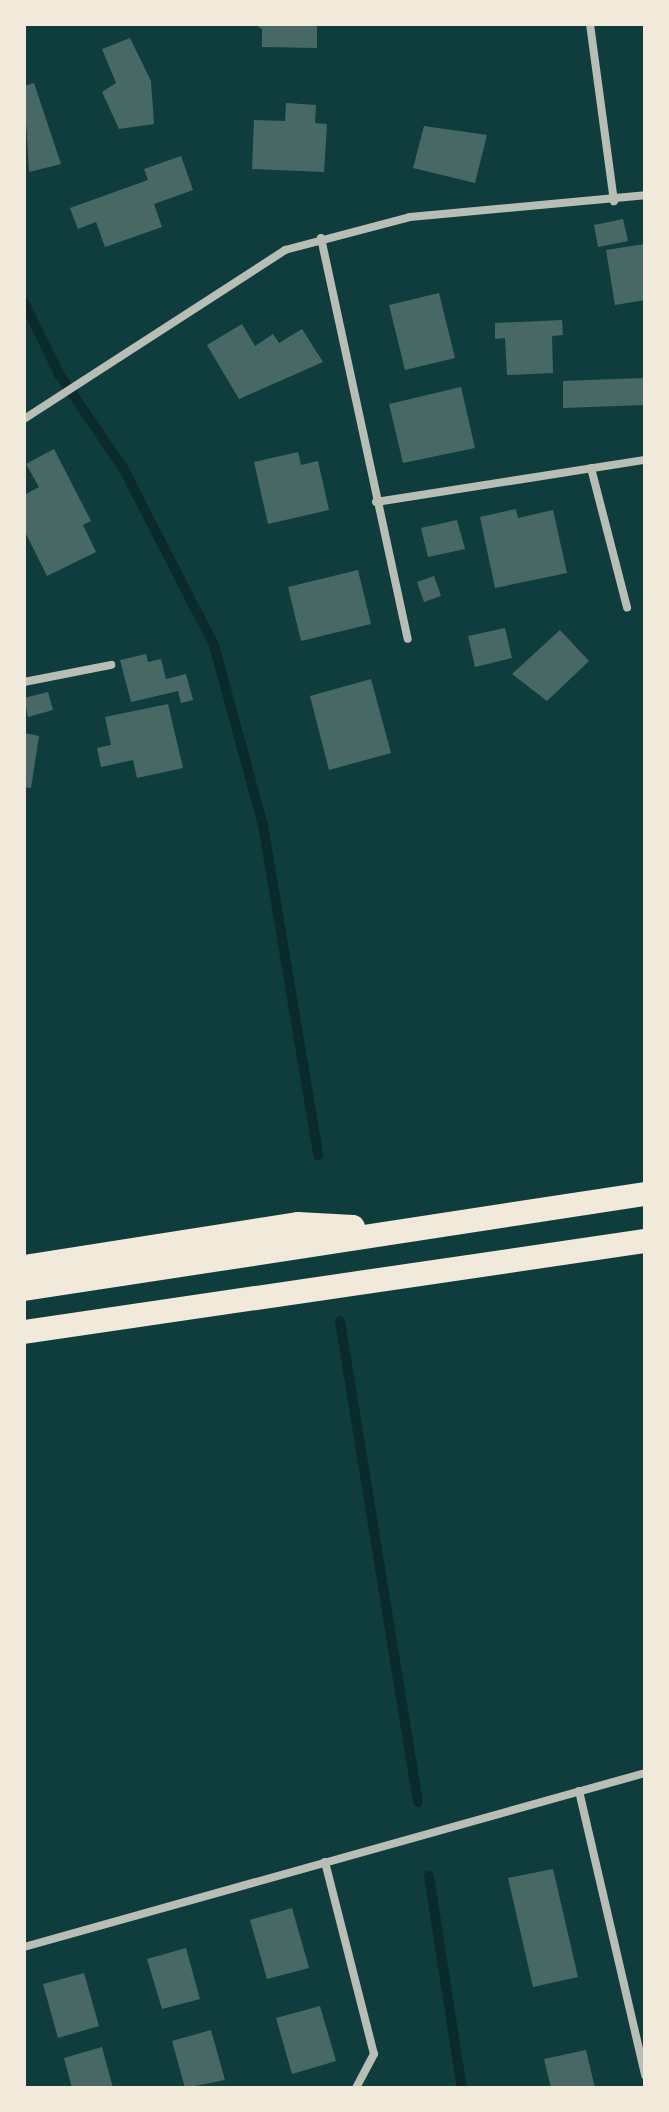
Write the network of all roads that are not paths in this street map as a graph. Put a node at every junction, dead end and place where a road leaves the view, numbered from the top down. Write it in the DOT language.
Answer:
graph roads {
  1 [pos="590,24"];
  2 [pos="645,195"];
  3 [pos="614,201"];
  4 [pos="321,238"];
  5 [pos="24,419"];
  6 [pos="645,460"];
  7 [pos="591,468"];
  8 [pos="376,502"];
  9 [pos="627,607"];
  10 [pos="408,639"];
  11 [pos="111,665"];
  12 [pos="24,682"];
  13 [pos="645,1194"];
  14 [pos="403,1230"];
  15 [pos="645,1241"];
  16 [pos="24,1267"];
  17 [pos="24,1289"];
  18 [pos="24,1332"];
  19 [pos="645,1773"];
  20 [pos="579,1791"];
  21 [pos="325,1862"];
  22 [pos="24,1947"];
  23 [pos="645,2075"];
  24 [pos="356,2088"];
  1 -- 3 [label="street"];
  2 -- 3 [label="street"];
  3 -- 4 [label="street"];
  4 -- 5 [label="street"];
  4 -- 8 [label="street"];
  6 -- 7 [label="street"];
  7 -- 8 [label="street"];
  7 -- 9 [label="street"];
  8 -- 10 [label="street"];
  11 -- 12 [label="street"];
  13 -- 14 [label="highway"];
  14 -- 16 [label="highway"];
  14 -- 17 [label="highway"];
  15 -- 18 [label="highway"];
  19 -- 20 [label="street"];
  20 -- 21 [label="street"];
  20 -- 23 [label="street"];
  21 -- 22 [label="street"];
  21 -- 24 [label="street"];
}
